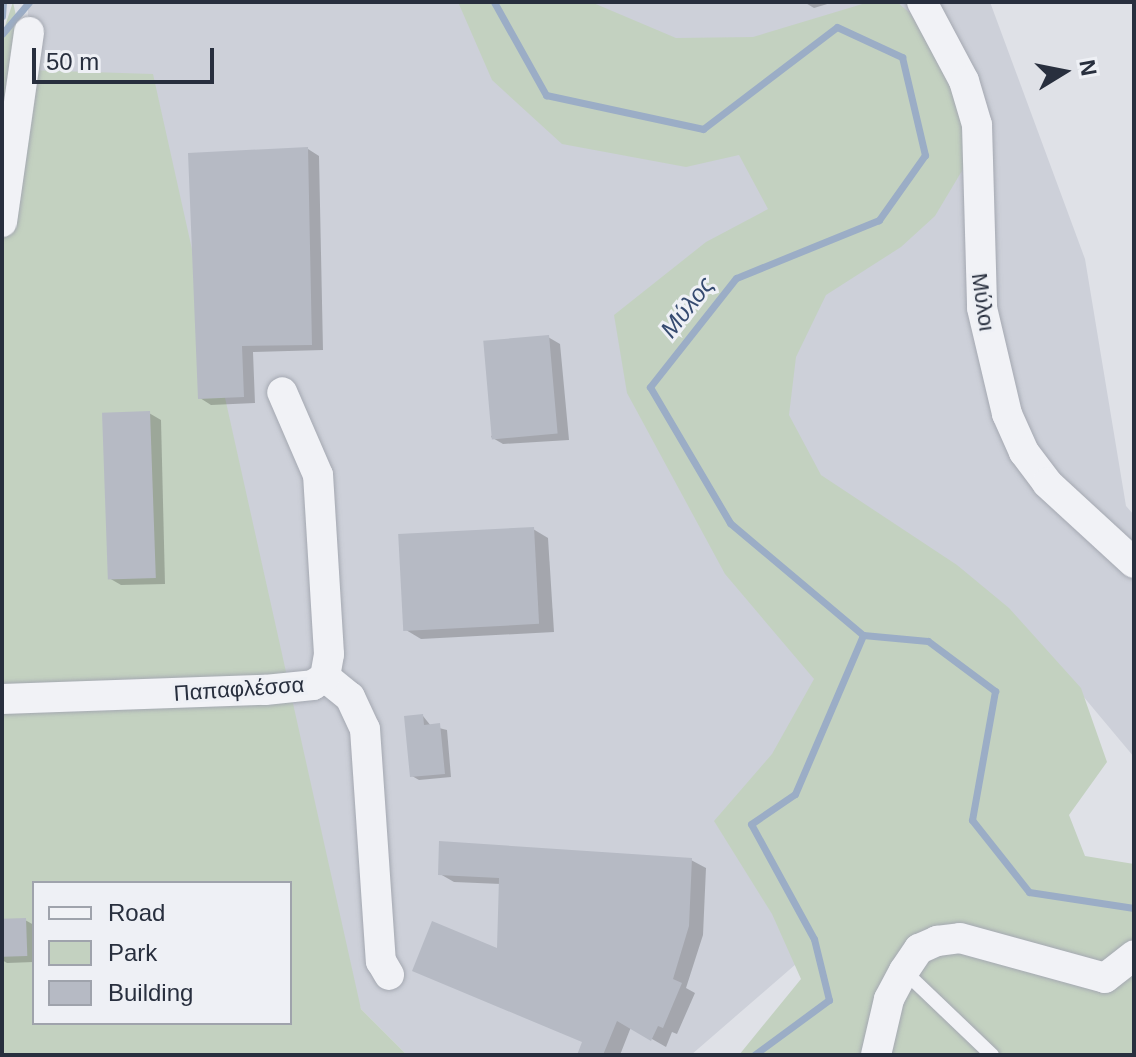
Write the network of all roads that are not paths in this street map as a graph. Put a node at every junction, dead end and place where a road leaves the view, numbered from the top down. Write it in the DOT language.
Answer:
graph roads {
  1 [pos="922,2"];
  2 [pos="29,32"];
  3 [pos="2,222"];
  4 [pos="282,392"];
  5 [pos="1134,563"];
  6 [pos="325,677"];
  7 [pos="2,699"];
  8 [pos="1134,955"];
  9 [pos="904,971"];
  10 [pos="389,975"];
  11 [pos="876,1055"];
  12 [pos="992,1055"];
  1 -- 5 [label="street, Μύλοι"];
  2 -- 3 [label="street"];
  4 -- 6 [label="street, Παπαφλέσσα"];
  6 -- 7 [label="street, Παπαφλέσσα"];
  6 -- 10 [label="street"];
  8 -- 9 [label="street"];
  9 -- 11 [label="street"];
  9 -- 12 [label="lane"];
}
